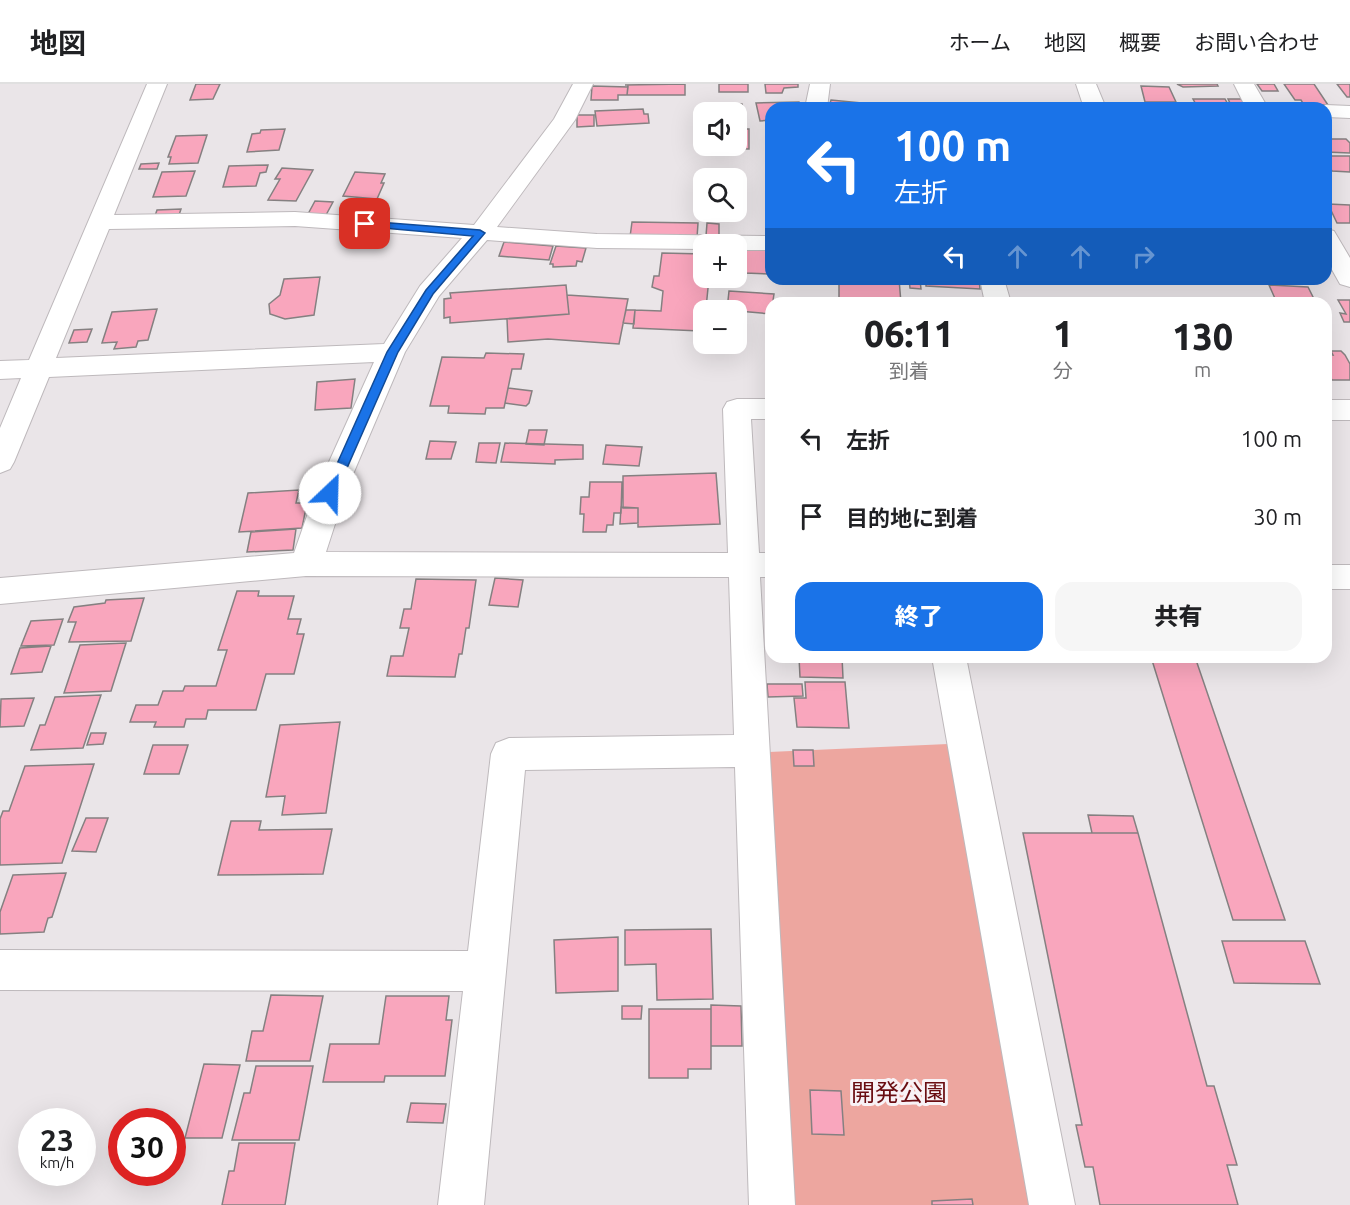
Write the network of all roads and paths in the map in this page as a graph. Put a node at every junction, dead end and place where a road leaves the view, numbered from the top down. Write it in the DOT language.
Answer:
graph roads {
  1 [pos="157,84"];
  2 [pos="583,84"];
  3 [pos="820,84"];
  4 [pos="1086,84"];
  5 [pos="1244,84"];
  6 [pos="817,102"];
  7 [pos="1093,102"];
  8 [pos="1254,102"];
  9 [pos="1332,111"];
  10 [pos="1350,112"];
  11 [pos="99,222"];
  12 [pos="480,233"];
  13 [pos="765,243"];
  14 [pos="1332,252"];
  15 [pos="1342,278"];
  16 [pos="392,352"];
  17 [pos="39,368"];
  18 [pos="0,370"];
  19 [pos="765,409"];
  20 [pos="1332,410"];
  21 [pos="1350,410"];
  22 [pos="0,462"];
  23 [pos="306,564"];
  24 [pos="757,565"];
  25 [pos="1332,577"];
  26 [pos="1350,577"];
  27 [pos="0,591"];
  28 [pos="950,663"];
  29 [pos="752,751"];
  30 [pos="0,970"];
  31 [pos="487,971"];
  32 [pos="461,1205"];
  33 [pos="772,1205"];
  34 [pos="1052,1205"];
  1 -- 11 [label="street"];
  2 -- 12 [label="street"];
  3 -- 6 [label="street"];
  4 -- 7 [label="street"];
  5 -- 8 [label="street"];
  9 -- 10 [label="street"];
  11 -- 12 [label="street"];
  11 -- 17 [label="street"];
  12 -- 13 [label="street"];
  12 -- 16 [label="street"];
  14 -- 15 [label="street"];
  16 -- 17 [label="street"];
  16 -- 23 [label="street"];
  17 -- 18 [label="street"];
  17 -- 22 [label="street"];
  19 -- 24 [label="street"];
  20 -- 21 [label="street"];
  23 -- 24 [label="street"];
  23 -- 27 [label="street"];
  24 -- 29 [label="street"];
  25 -- 26 [label="street"];
  28 -- 34 [label="street"];
  29 -- 31 [label="street"];
  29 -- 33 [label="street"];
  30 -- 31 [label="street"];
  31 -- 32 [label="street"];
}
